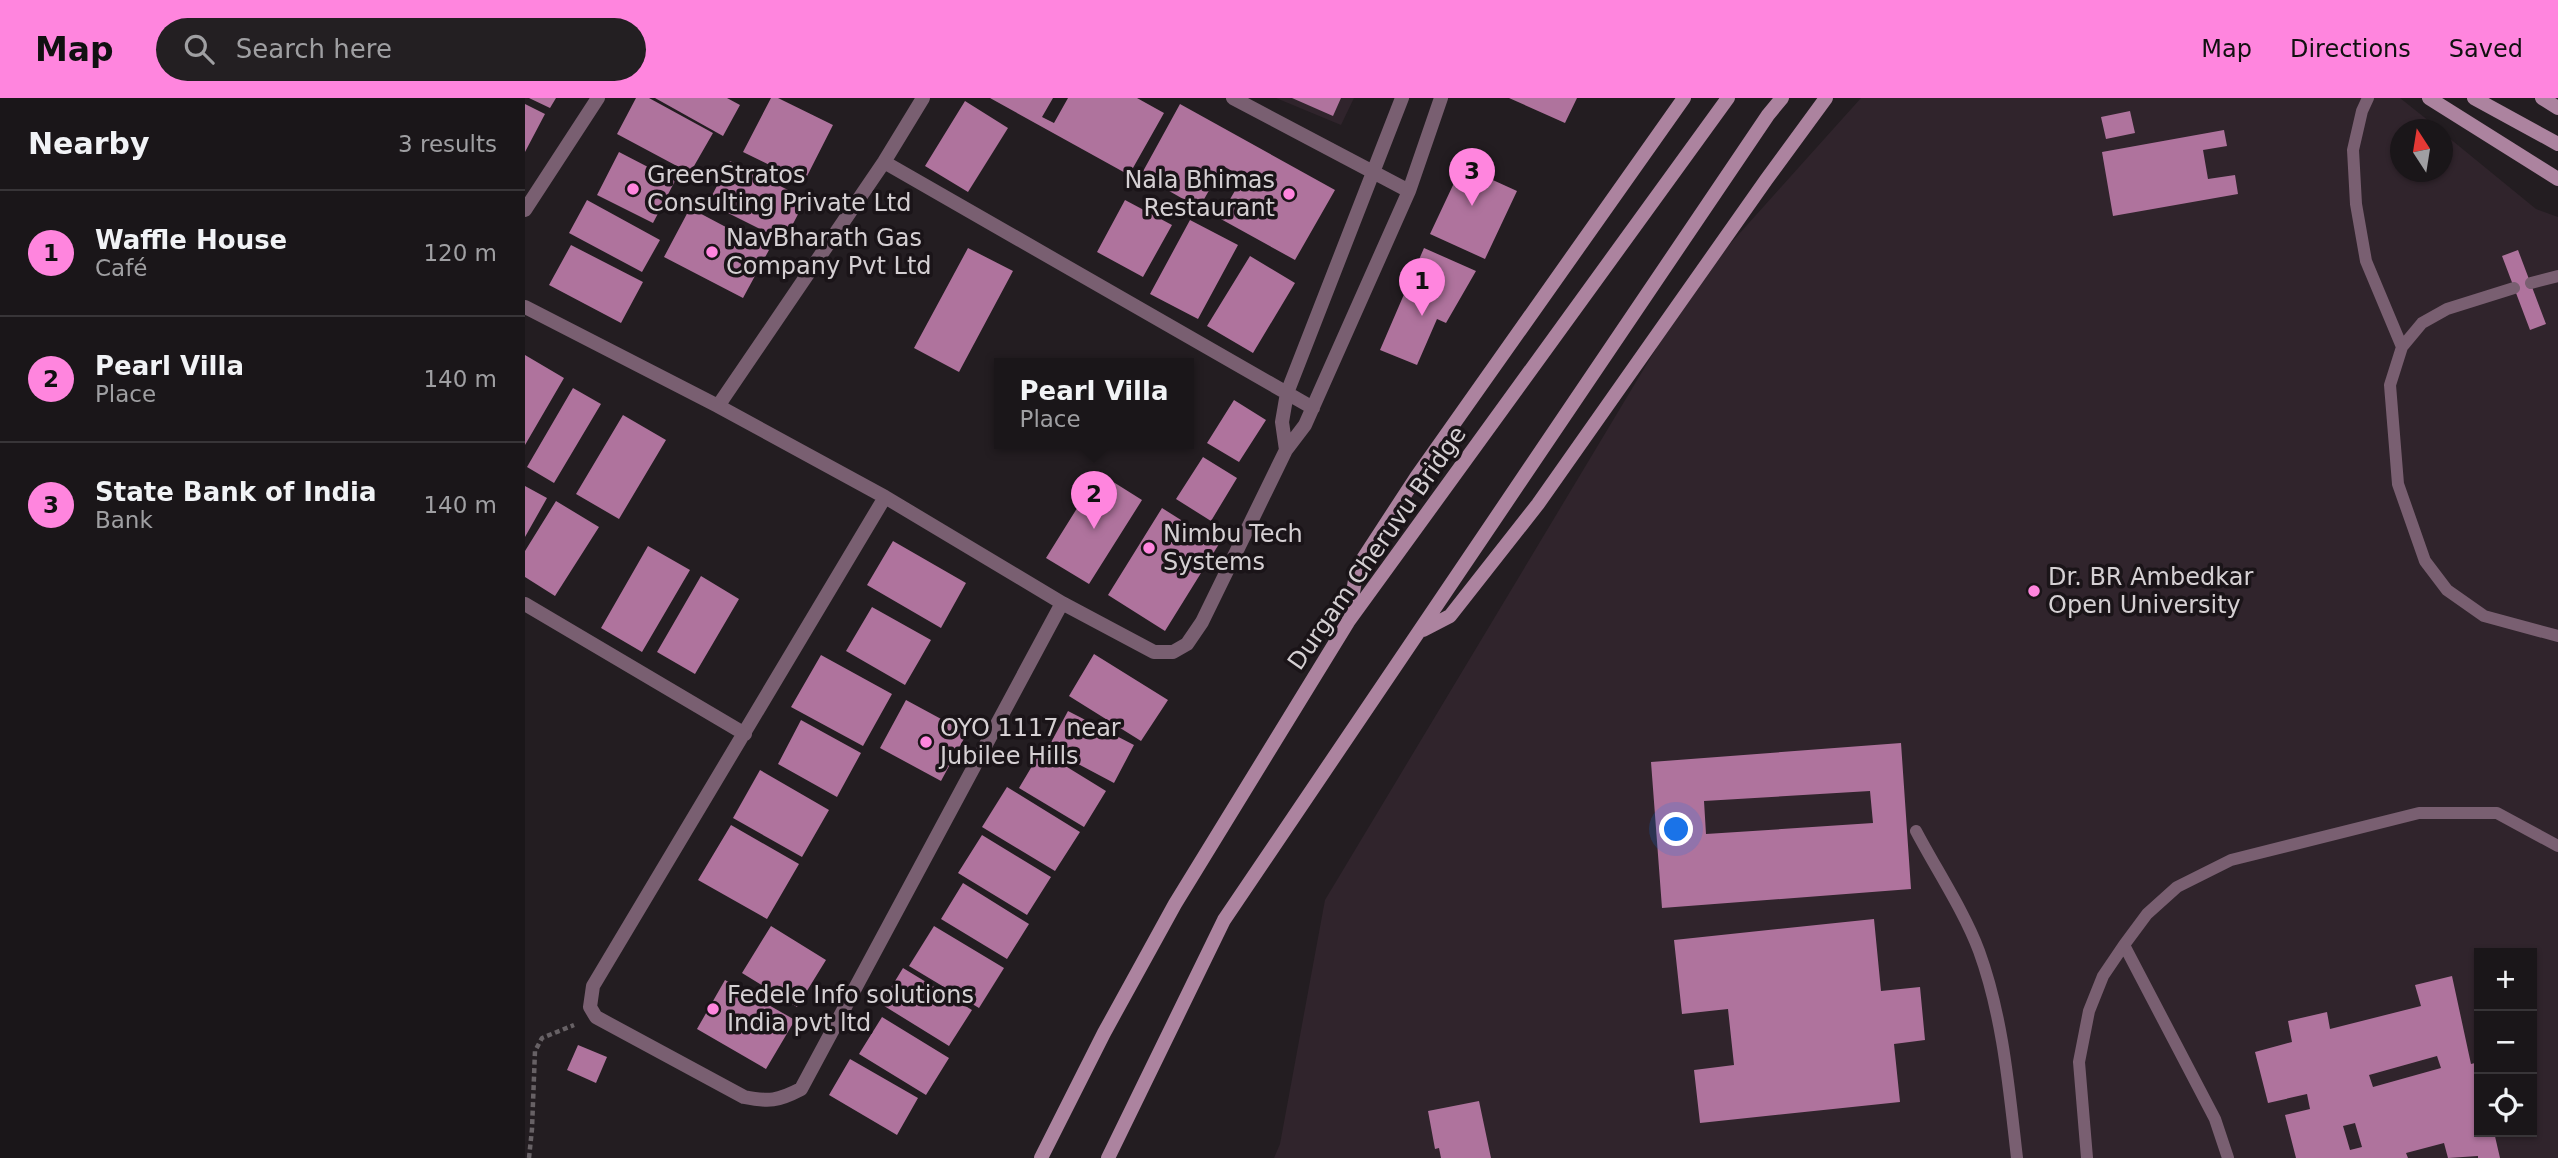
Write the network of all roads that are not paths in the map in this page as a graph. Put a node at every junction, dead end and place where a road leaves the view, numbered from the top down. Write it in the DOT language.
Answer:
graph roads {
  1 [pos="598,98"];
  2 [pos="923,98"];
  3 [pos="1234,98"];
  4 [pos="1402,98"];
  5 [pos="1441,98"];
  6 [pos="1683,98"];
  7 [pos="1728,98"];
  8 [pos="1783,98"];
  9 [pos="1826,98"];
  10 [pos="2368,98"];
  11 [pos="2428,98"];
  12 [pos="2475,98"];
  13 [pos="2542,98"];
  14 [pos="2558,108"];
  15 [pos="2558,144"];
  16 [pos="884,162"];
  17 [pos="1374,173"];
  18 [pos="2558,179"];
  19 [pos="1409,191"];
  20 [pos="525,209"];
  21 [pos="2558,276"];
  22 [pos="2531,283"];
  23 [pos="2514,288"];
  24 [pos="525,307"];
  25 [pos="2402,347"];
  26 [pos="1287,393"];
  27 [pos="718,406"];
  28 [pos="1313,408"];
  29 [pos="1286,450"];
  30 [pos="885,497"];
  31 [pos="1062,603"];
  32 [pos="525,604"];
  33 [pos="1348,622"];
  34 [pos="1420,631"];
  35 [pos="2558,636"];
  36 [pos="745,734"];
  37 [pos="1916,831"];
  38 [pos="2558,846"];
  39 [pos="2124,945"];
  40 [pos="1041,1158"];
  41 [pos="1108,1158"];
  42 [pos="2017,1158"];
  43 [pos="2087,1158"];
  44 [pos="2228,1158"];
  1 -- 20 [label="street"];
  2 -- 16 [label="street"];
  3 -- 17 [label="street"];
  4 -- 17 [label="street"];
  5 -- 19 [label="street"];
  6 -- 33 [label="main road"];
  7 -- 33 [label="main road, Durgam Cheruvu Bridge"];
  8 -- 34 [label="main road"];
  9 -- 34 [label="main road"];
  10 -- 25 [label="lane"];
  11 -- 18 [label="main road"];
  12 -- 15 [label="main road"];
  13 -- 14 [label="main road"];
  16 -- 26 [label="street"];
  16 -- 27 [label="street"];
  17 -- 19 [label="street"];
  17 -- 26 [label="street"];
  19 -- 28 [label="street"];
  21 -- 22 [label="lane"];
  23 -- 25 [label="lane"];
  24 -- 27 [label="street"];
  25 -- 35 [label="lane"];
  26 -- 28 [label="street"];
  26 -- 29 [label="street"];
  27 -- 30 [label="street"];
  28 -- 29 [label="street"];
  29 -- 31 [label="street"];
  30 -- 31 [label="street"];
  30 -- 36 [label="street"];
  31 -- 36 [label="street"];
  32 -- 36 [label="street"];
  33 -- 40 [label="main road, Durgam Cheruvu Bridge"];
  34 -- 41 [label="main road"];
  37 -- 42 [label="lane"];
  38 -- 39 [label="lane"];
  39 -- 43 [label="lane"];
  39 -- 44 [label="lane"];
}
